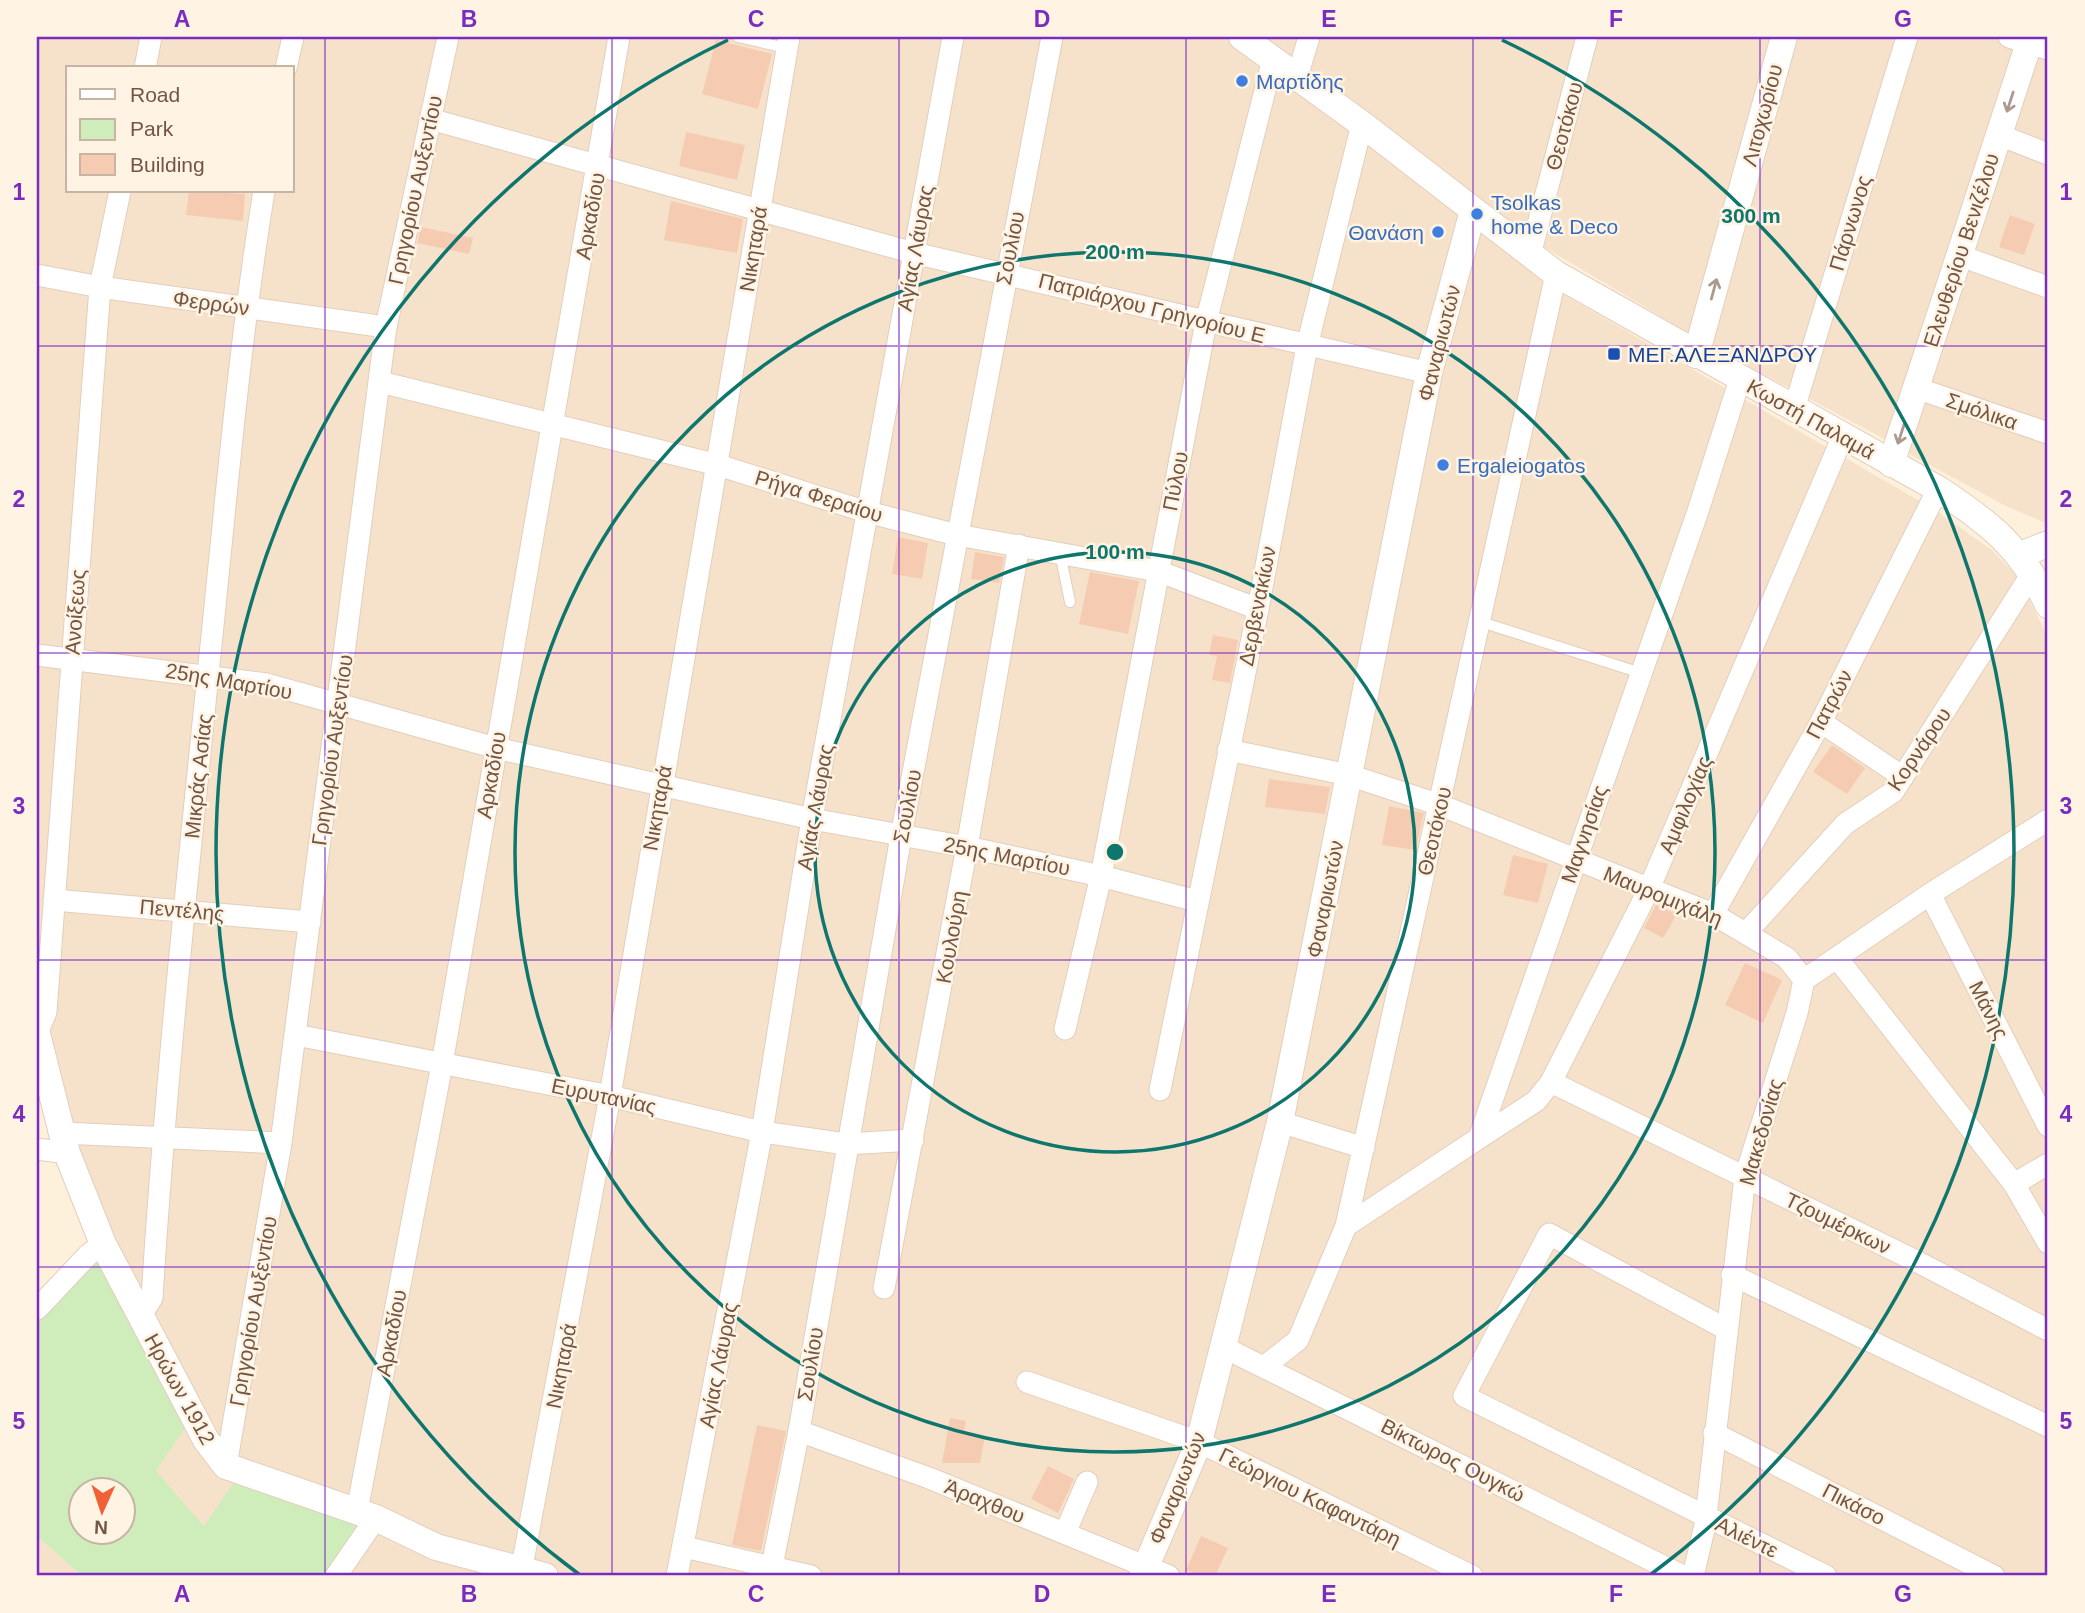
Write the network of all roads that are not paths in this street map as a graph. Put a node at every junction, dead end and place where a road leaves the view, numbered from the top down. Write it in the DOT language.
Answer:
graph roads {
  1 [pos="151,37"];
  2 [pos="293,37"];
  3 [pos="448,37"];
  4 [pos="619,37"];
  5 [pos="738,37"];
  6 [pos="953,37"];
  7 [pos="1052,37"];
  8 [pos="1242,37"];
  9 [pos="1309,37"];
  10 [pos="1587,37"];
  11 [pos="1784,37"];
  12 [pos="1907,37"];
  13 [pos="2029,42"];
  14 [pos="788,43"];
  15 [pos="1273,59"];
  16 [pos="145,66"];
  17 [pos="286,66"];
  18 [pos="1297,77"];
  19 [pos="430,119"];
  20 [pos="1362,124"];
  21 [pos="1999,135"];
  22 [pos="2048,153"];
  23 [pos="599,165"];
  24 [pos="120,192"];
  25 [pos="264,192"];
  26 [pos="760,208"];
  27 [pos="1473,211"];
  28 [pos="914,253"];
  29 [pos="1530,255"];
  30 [pos="1958,255"];
  31 [pos="1006,272"];
  32 [pos="1556,274"];
  33 [pos="37,275"];
  34 [pos="2048,287"];
  35 [pos="100,288"];
  36 [pos="245,307"];
  37 [pos="1206,323"];
  38 [pos="386,327"];
  39 [pos="1307,346"];
  40 [pos="1696,355"];
  41 [pos="1429,373"];
  42 [pos="1740,379"];
  43 [pos="380,382"];
  44 [pos="1916,388"];
  45 [pos="1794,409"];
  46 [pos="552,423"];
  47 [pos="2048,433"];
  48 [pos="1843,436"];
  49 [pos="718,464"];
  50 [pos="1891,464"];
  51 [pos="1938,489"];
  52 [pos="867,512"];
  53 [pos="957,535"];
  54 [pos="2048,544"];
  55 [pos="1019,545"];
  56 [pos="1060,553"];
  57 [pos="2027,564"];
  58 [pos="1158,571"];
  59 [pos="1070,602"];
  60 [pos="2048,605"];
  61 [pos="1258,609"];
  62 [pos="1481,621"];
  63 [pos="37,655"];
  64 [pos="71,657"];
  65 [pos="1641,673"];
  66 [pos="208,676"];
  67 [pos="339,703"];
  68 [pos="1821,722"];
  69 [pos="496,748"];
  70 [pos="1228,750"];
  71 [pos="1349,775"];
  72 [pos="1903,777"];
  73 [pos="660,785"];
  74 [pos="1440,805"];
  75 [pos="812,819"];
  76 [pos="2048,820"];
  77 [pos="901,836"];
  78 [pos="967,847"];
  79 [pos="1575,859"];
  80 [pos="1101,876"];
  81 [pos="1648,891"];
  82 [pos="1930,894"];
  83 [pos="54,900"];
  84 [pos="1197,901"];
  85 [pos="183,909"];
  86 [pos="1713,914"];
  87 [pos="310,922"];
  88 [pos="1747,932"];
  89 [pos="1837,958"];
  90 [pos="1804,980"];
  91 [pos="1065,1029"];
  92 [pos="37,1033"];
  93 [pos="296,1035"];
  94 [pos="442,1064"];
  95 [pos="1551,1082"];
  96 [pos="1160,1090"];
  97 [pos="610,1096"];
  98 [pos="1280,1122"];
  99 [pos="2048,1126"];
  100 [pos="762,1132"];
  101 [pos="162,1137"];
  102 [pos="1479,1138"];
  103 [pos="914,1140"];
  104 [pos="64,1143"];
  105 [pos="281,1143"];
  106 [pos="846,1144"];
  107 [pos="1364,1148"];
  108 [pos="37,1149"];
  109 [pos="2048,1164"];
  110 [pos="1745,1177"];
  111 [pos="2014,1184"];
  112 [pos="1346,1226"];
  113 [pos="2048,1243"];
  114 [pos="103,1244"];
  115 [pos="1732,1275"];
  116 [pos="884,1288"];
  117 [pos="37,1309"];
  118 [pos="140,1317"];
  119 [pos="1726,1329"];
  120 [pos="2048,1330"];
  121 [pos="1221,1346"];
  122 [pos="1265,1366"];
  123 [pos="1027,1382"];
  124 [pos="2048,1426"];
  125 [pos="799,1431"];
  126 [pos="1714,1433"];
  127 [pos="1199,1442"];
  128 [pos="226,1466"];
  129 [pos="1087,1482"];
  130 [pos="367,1515"];
  131 [pos="1706,1516"];
  132 [pos="1065,1533"];
  133 [pos="684,1547"];
  134 [pos="771,1572"];
  135 [pos="1152,1573"];
  136 [pos="527,1575"];
  137 [pos="336,1576"];
  138 [pos="677,1576"];
  139 [pos="811,1576"];
  140 [pos="1472,1576"];
  141 [pos="1683,1576"];
  142 [pos="1693,1576"];
  143 [pos="1826,1576"];
  144 [pos="1994,1576"];
  1 -- 16 [label="street"];
  2 -- 17 [label="street"];
  3 -- 19 [label="street, Γρηγορίου Αυξεντίου"];
  4 -- 23 [label="street, Αρκαδίου"];
  5 -- 14 [label="lane"];
  6 -- 28 [label="street, Αγίας Λάυρας"];
  7 -- 31 [label="street, Σουλίου"];
  8 -- 15 [label="street, Κωστή Παλαμά"];
  9 -- 18 [label="street"];
  10 -- 29 [label="street, Θεοτόκου"];
  40 -- 11 [label="street, Λιτοχωρίου, one-way"];
  12 -- 45 [label="street, Πάρνωνος"];
  13 -- 21 [label="street, Ελευθερίου Βενιζέλου, one-way"];
  14 -- 26 [label="street, Νικηταρά"];
  15 -- 18 [label="street, Κωστή Παλαμά"];
  15 -- 37 [label="street, Πύλου"];
  18 -- 20 [label="street, Κωστή Παλαμά"];
  19 -- 23 [label="street, Πατριάρχου Γρηγορίου Ε"];
  19 -- 38 [label="street, Γρηγορίου Αυξεντίου"];
  20 -- 27 [label="street, Κωστή Παλαμά"];
  20 -- 39 [label="street, Δερβενακίων"];
  21 -- 22 [label="street"];
  21 -- 30 [label="street, Ελευθερίου Βενιζέλου"];
  23 -- 26 [label="street, Πατριάρχου Γρηγορίου Ε"];
  23 -- 46 [label="street, Αρκαδίου"];
  24 -- 35 [label="street, Ανοίξεως"];
  25 -- 36 [label="street, Μικράς Ασίας"];
  26 -- 28 [label="street, Πατριάρχου Γρηγορίου Ε"];
  26 -- 49 [label="street, Νικηταρά"];
  27 -- 29 [label="street, Κωστή Παλαμά"];
  27 -- 41 [label="street, Φαναριωτών"];
  28 -- 31 [label="street, Πατριάρχου Γρηγορίου Ε"];
  28 -- 52 [label="street, Αγίας Λάυρας"];
  29 -- 32 [label="street, Κωστή Παλαμά"];
  30 -- 34 [label="street"];
  30 -- 44 [label="street, Ελευθερίου Βενιζέλου"];
  31 -- 37 [label="street, Πατριάρχου Γρηγορίου Ε"];
  31 -- 53 [label="street, Σουλίου"];
  32 -- 40 [label="street, Κωστή Παλαμά"];
  32 -- 62 [label="street, Θεοτόκου"];
  33 -- 35 [label="street, Φερρών"];
  35 -- 36 [label="street, Φερρών"];
  35 -- 64 [label="street, Ανοίξεως"];
  36 -- 38 [label="street, Φερρών"];
  36 -- 66 [label="street, Μικράς Ασίας"];
  37 -- 39 [label="street, Πατριάρχου Γρηγορίου Ε"];
  37 -- 58 [label="street, Πύλου"];
  38 -- 43 [label="street, Γρηγορίου Αυξεντίου"];
  39 -- 41 [label="street, Πατριάρχου Γρηγορίου Ε"];
  39 -- 61 [label="street, Δερβενακίων"];
  40 -- 42 [label="street, Κωστή Παλαμά"];
  41 -- 71 [label="street, Φαναριωτών"];
  42 -- 45 [label="street, Κωστή Παλαμά"];
  42 -- 65 [label="street, Μαγνησίας"];
  43 -- 46 [label="street, Ρήγα Φεραίου"];
  43 -- 67 [label="street, Γρηγορίου Αυξεντίου"];
  44 -- 47 [label="street, Σμόλικα"];
  44 -- 50 [label="street, Ελευθερίου Βενιζέλου, one-way"];
  45 -- 48 [label="street, Κωστή Παλαμά"];
  46 -- 49 [label="street, Ρήγα Φεραίου"];
  46 -- 69 [label="street, Αρκαδίου"];
  48 -- 50 [label="street, Κωστή Παλαμά"];
  48 -- 81 [label="street, Αμφιλοχίας"];
  49 -- 52 [label="street, Ρήγα Φεραίου"];
  49 -- 73 [label="street, Νικηταρά"];
  50 -- 51 [label="street, Κωστή Παλαμά"];
  51 -- 57 [label="street, Κωστή Παλαμά"];
  51 -- 68 [label="street, Πατρών"];
  52 -- 53 [label="street, Ρήγα Φεραίου"];
  52 -- 75 [label="street, Αγίας Λάυρας"];
  53 -- 55 [label="street, Ρήγα Φεραίου"];
  53 -- 77 [label="street, Σουλίου"];
  54 -- 57 [label="street"];
  55 -- 56 [label="street, Ρήγα Φεραίου"];
  55 -- 78 [label="street, Κουλούρη"];
  56 -- 58 [label="street, Ρήγα Φεραίου"];
  56 -- 59 [label="lane"];
  57 -- 60 [label="street, Κωστή Παλαμά"];
  57 -- 72 [label="street, Κορνάρου"];
  58 -- 61 [label="street, Ρήγα Φεραίου"];
  58 -- 80 [label="street, Πύλου"];
  61 -- 70 [label="street, Δερβενακίων"];
  62 -- 65 [label="lane"];
  62 -- 74 [label="street, Θεοτόκου"];
  63 -- 64 [label="street, 25ης Μαρτίου"];
  64 -- 66 [label="street, 25ης Μαρτίου"];
  64 -- 83 [label="street, Ανοίξεως"];
  65 -- 79 [label="street, Μαγνησίας"];
  66 -- 67 [label="street, 25ης Μαρτίου"];
  66 -- 85 [label="street, Μικράς Ασίας"];
  67 -- 69 [label="street, 25ης Μαρτίου"];
  67 -- 87 [label="street, Γρηγορίου Αυξεντίου"];
  68 -- 72 [label="street"];
  68 -- 86 [label="street, Πατρών"];
  69 -- 73 [label="street, 25ης Μαρτίου"];
  69 -- 94 [label="street, Αρκαδίου"];
  70 -- 71 [label="street, Μαυρομιχάλη"];
  70 -- 84 [label="street, Δερβενακίων"];
  71 -- 74 [label="street, Μαυρομιχάλη"];
  71 -- 98 [label="street, Φαναριωτών"];
  72 -- 88 [label="street, Κορνάρου"];
  73 -- 75 [label="street, 25ης Μαρτίου"];
  73 -- 97 [label="street, Νικηταρά"];
  74 -- 79 [label="street, Μαυρομιχάλη"];
  74 -- 107 [label="street, Θεοτόκου"];
  75 -- 77 [label="street, 25ης Μαρτίου"];
  75 -- 100 [label="street, Αγίας Λάυρας"];
  76 -- 82 [label="street"];
  77 -- 78 [label="street, 25ης Μαρτίου"];
  77 -- 106 [label="street, Σουλίου"];
  78 -- 80 [label="street, 25ης Μαρτίου"];
  78 -- 103 [label="street, Κουλούρη"];
  79 -- 81 [label="street, Μαυρομιχάλη"];
  79 -- 102 [label="street, Μαγνησίας"];
  80 -- 84 [label="street, 25ης Μαρτίου"];
  80 -- 91 [label="street, Πύλου"];
  81 -- 86 [label="street, Μαυρομιχάλη"];
  81 -- 95 [label="street, Αμφιλοχίας"];
  82 -- 89 [label="street"];
  82 -- 99 [label="street, Μάνης"];
  83 -- 85 [label="street, Πεντέλης"];
  83 -- 92 [label="street, Ανοίξεως"];
  84 -- 96 [label="street, Δερβενακίων"];
  85 -- 87 [label="street, Πεντέλης"];
  85 -- 101 [label="street, Μικράς Ασίας"];
  86 -- 88 [label="street, Μαυρομιχάλη"];
  87 -- 93 [label="street, Γρηγορίου Αυξεντίου"];
  88 -- 90 [label="street, Μαυρομιχάλη"];
  89 -- 90 [label="street"];
  89 -- 111 [label="street"];
  90 -- 110 [label="street, Μακεδονίας"];
  92 -- 104 [label="street, Ηρώων 1912"];
  93 -- 94 [label="street, Ευρυτανίας"];
  93 -- 105 [label="street, Γρηγορίου Αυξεντίου"];
  94 -- 97 [label="street, Ευρυτανίας"];
  94 -- 130 [label="street, Αρκαδίου"];
  95 -- 102 [label="street, Αμφιλοχίας"];
  95 -- 110 [label="street, Τζουμέρκων"];
  97 -- 100 [label="street, Ευρυτανίας"];
  97 -- 136 [label="street, Νικηταρά"];
  98 -- 107 [label="street"];
  98 -- 121 [label="street, Φαναριωτών"];
  100 -- 106 [label="street, Ευρυτανίας"];
  100 -- 133 [label="street, Αγίας Λάυρας"];
  101 -- 104 [label="street"];
  101 -- 105 [label="street"];
  101 -- 118 [label="street, Μικράς Ασίας"];
  102 -- 112 [label="street"];
  103 -- 106 [label="street, Ευρυτανίας"];
  103 -- 116 [label="street, Κουλούρη"];
  104 -- 108 [label="street"];
  104 -- 114 [label="street, Ηρώων 1912"];
  105 -- 128 [label="street, Γρηγορίου Αυξεντίου"];
  106 -- 125 [label="street, Σουλίου"];
  107 -- 112 [label="street, Θεοτόκου"];
  109 -- 111 [label="street"];
  110 -- 115 [label="street, Μακεδονίας"];
  110 -- 120 [label="street, Τζουμέρκων"];
  111 -- 113 [label="street"];
  112 -- 122 [label="street, Θεοτόκου"];
  114 -- 117 [label="street"];
  114 -- 118 [label="street, Ηρώων 1912"];
  115 -- 119 [label="street, Μακεδονίας"];
  115 -- 124 [label="street"];
  118 -- 128 [label="street, Ηρώων 1912"];
  119 -- 126 [label="street, Μακεδονίας"];
  119 -- 131 [label="street, Αλιέντε"];
  121 -- 122 [label="street, Βίκτωρος Ουγκώ"];
  121 -- 127 [label="street, Φαναριωτών"];
  122 -- 141 [label="street, Βίκτωρος Ουγκώ"];
  123 -- 127 [label="street, Γεώργιου Καφαντάρη"];
  125 -- 132 [label="street, Άραχθου"];
  125 -- 134 [label="street, Σουλίου"];
  126 -- 131 [label="street, Μακεδονίας"];
  126 -- 144 [label="street, Πικάσο"];
  127 -- 135 [label="street, Φαναριωτών"];
  127 -- 140 [label="street, Γεώργιου Καφαντάρη"];
  128 -- 130 [label="street, Ηρώων 1912"];
  129 -- 132 [label="street"];
  130 -- 136 [label="street, Ηρώων 1912"];
  130 -- 137 [label="street"];
  131 -- 142 [label="street, Μακεδονίας"];
  131 -- 143 [label="street, Αλιέντε"];
  132 -- 135 [label="street, Άραχθου"];
  133 -- 134 [label="street"];
  133 -- 138 [label="street, Αγίας Λάυρας"];
  134 -- 139 [label="street"];
}
